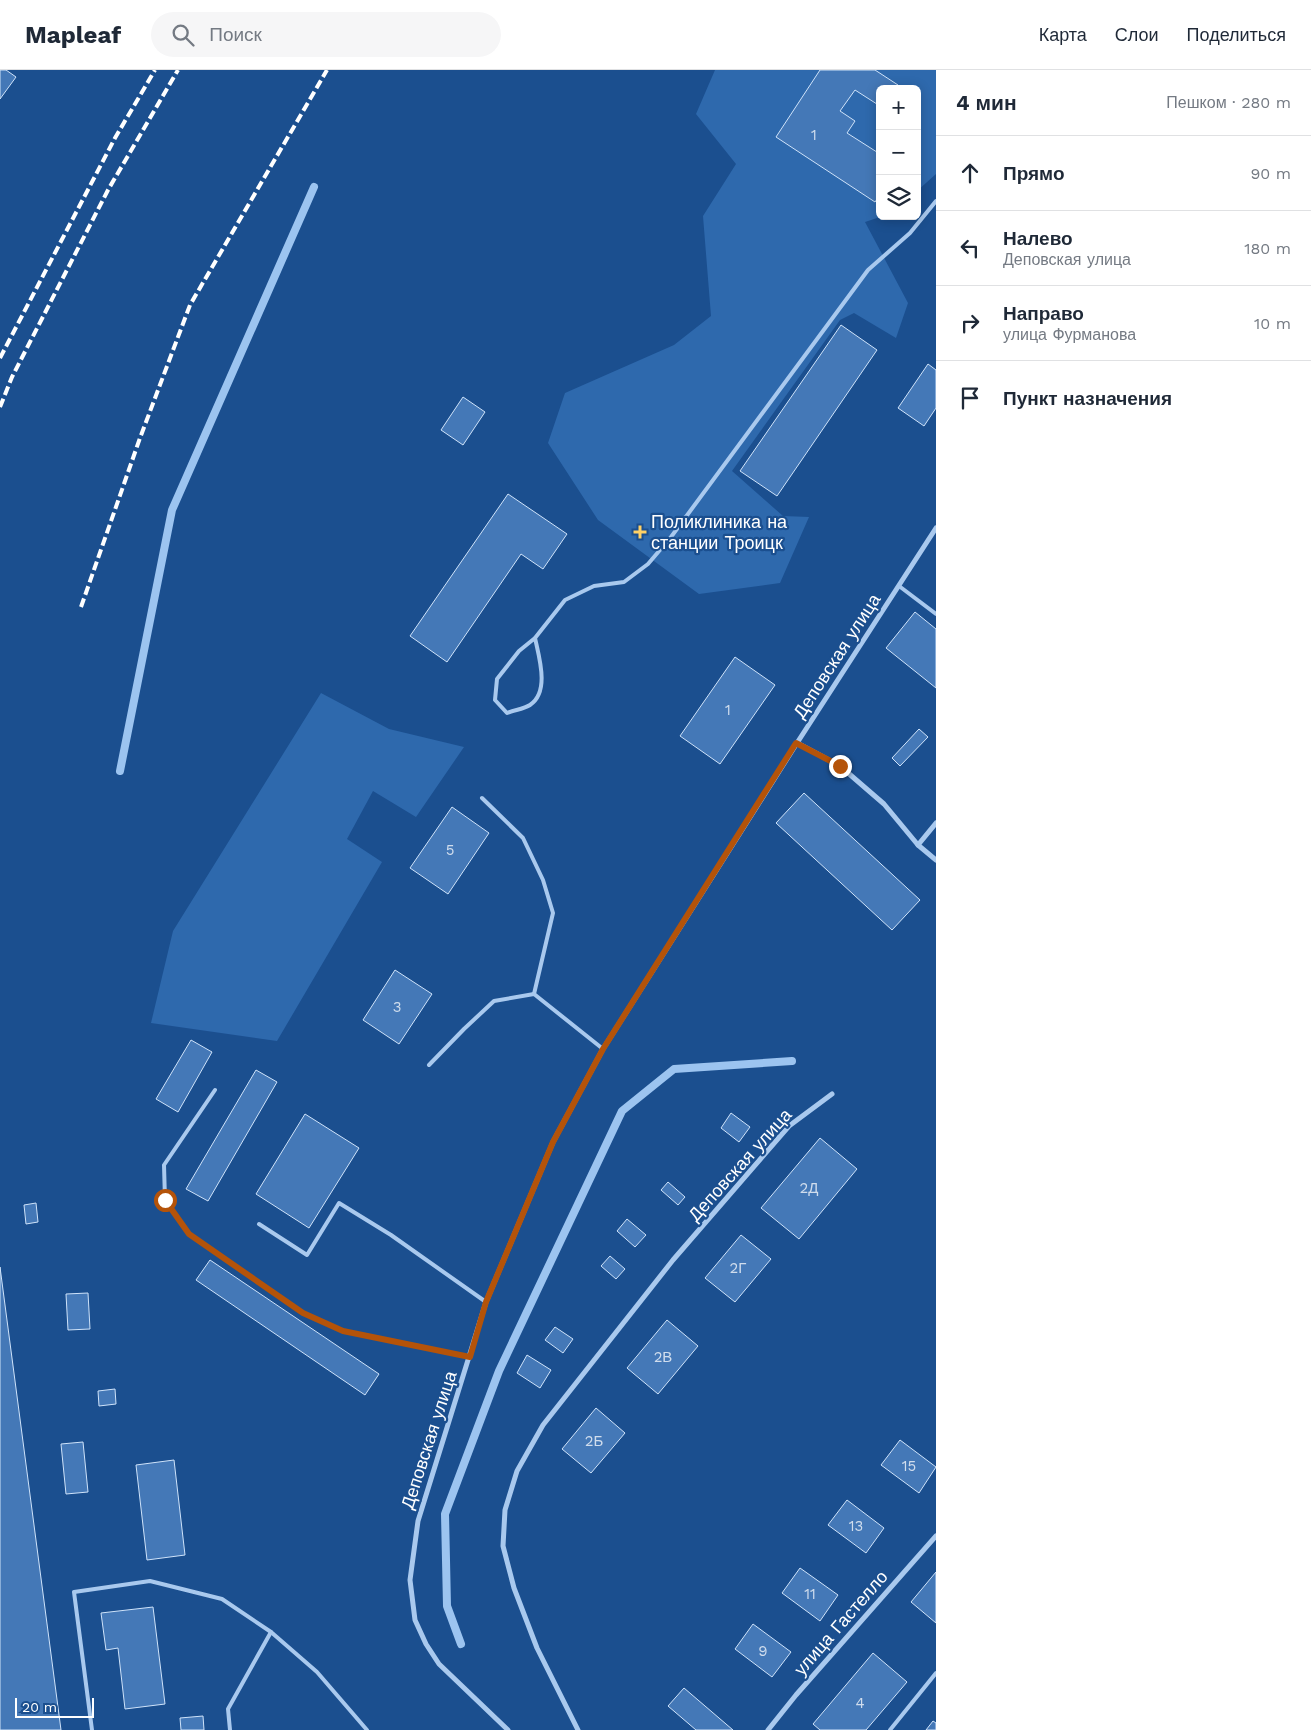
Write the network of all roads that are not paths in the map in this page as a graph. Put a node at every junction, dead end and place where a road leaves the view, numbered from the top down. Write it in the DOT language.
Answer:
graph roads {
  1 [pos="936,201"];
  2 [pos="936,528"];
  3 [pos="899,586"];
  4 [pos="936,614"];
  5 [pos="535,638"];
  6 [pos="796,743"];
  7 [pos="482,798"];
  8 [pos="936,824"];
  9 [pos="918,845"];
  10 [pos="936,860"];
  11 [pos="534,994"];
  12 [pos="603,1049"];
  13 [pos="429,1064"];
  14 [pos="215,1090"];
  15 [pos="832,1094"];
  16 [pos="259,1224"];
  17 [pos="486,1302"];
  18 [pos="470,1357"];
  19 [pos="936,1536"];
  20 [pos="271,1632"];
  21 [pos="936,1673"];
  22 [pos="92,1730"];
  23 [pos="230,1730"];
  24 [pos="367,1730"];
  25 [pos="508,1730"];
  26 [pos="578,1730"];
  27 [pos="768,1730"];
  28 [pos="890,1730"];
  1 -- 5 [label="lane"];
  2 -- 3 [label="street, Деповская улица"];
  3 -- 4 [label="lane"];
  3 -- 6 [label="street, Деповская улица"];
  5 -- 5 [label="lane"];
  6 -- 9 [label="street"];
  6 -- 12 [label="street, Деповская улица"];
  7 -- 11 [label="lane"];
  8 -- 9 [label="street"];
  9 -- 10 [label="street"];
  11 -- 12 [label="lane"];
  11 -- 13 [label="lane"];
  12 -- 17 [label="street, Деповская улица"];
  14 -- 18 [label="lane"];
  15 -- 26 [label="street, Деповская улица"];
  16 -- 17 [label="lane"];
  17 -- 18 [label="street, Деповская улица"];
  18 -- 25 [label="street, Деповская улица"];
  19 -- 27 [label="street, улица Гастелло"];
  20 -- 22 [label="lane"];
  20 -- 23 [label="lane"];
  20 -- 24 [label="lane"];
  21 -- 28 [label="lane"];
}
